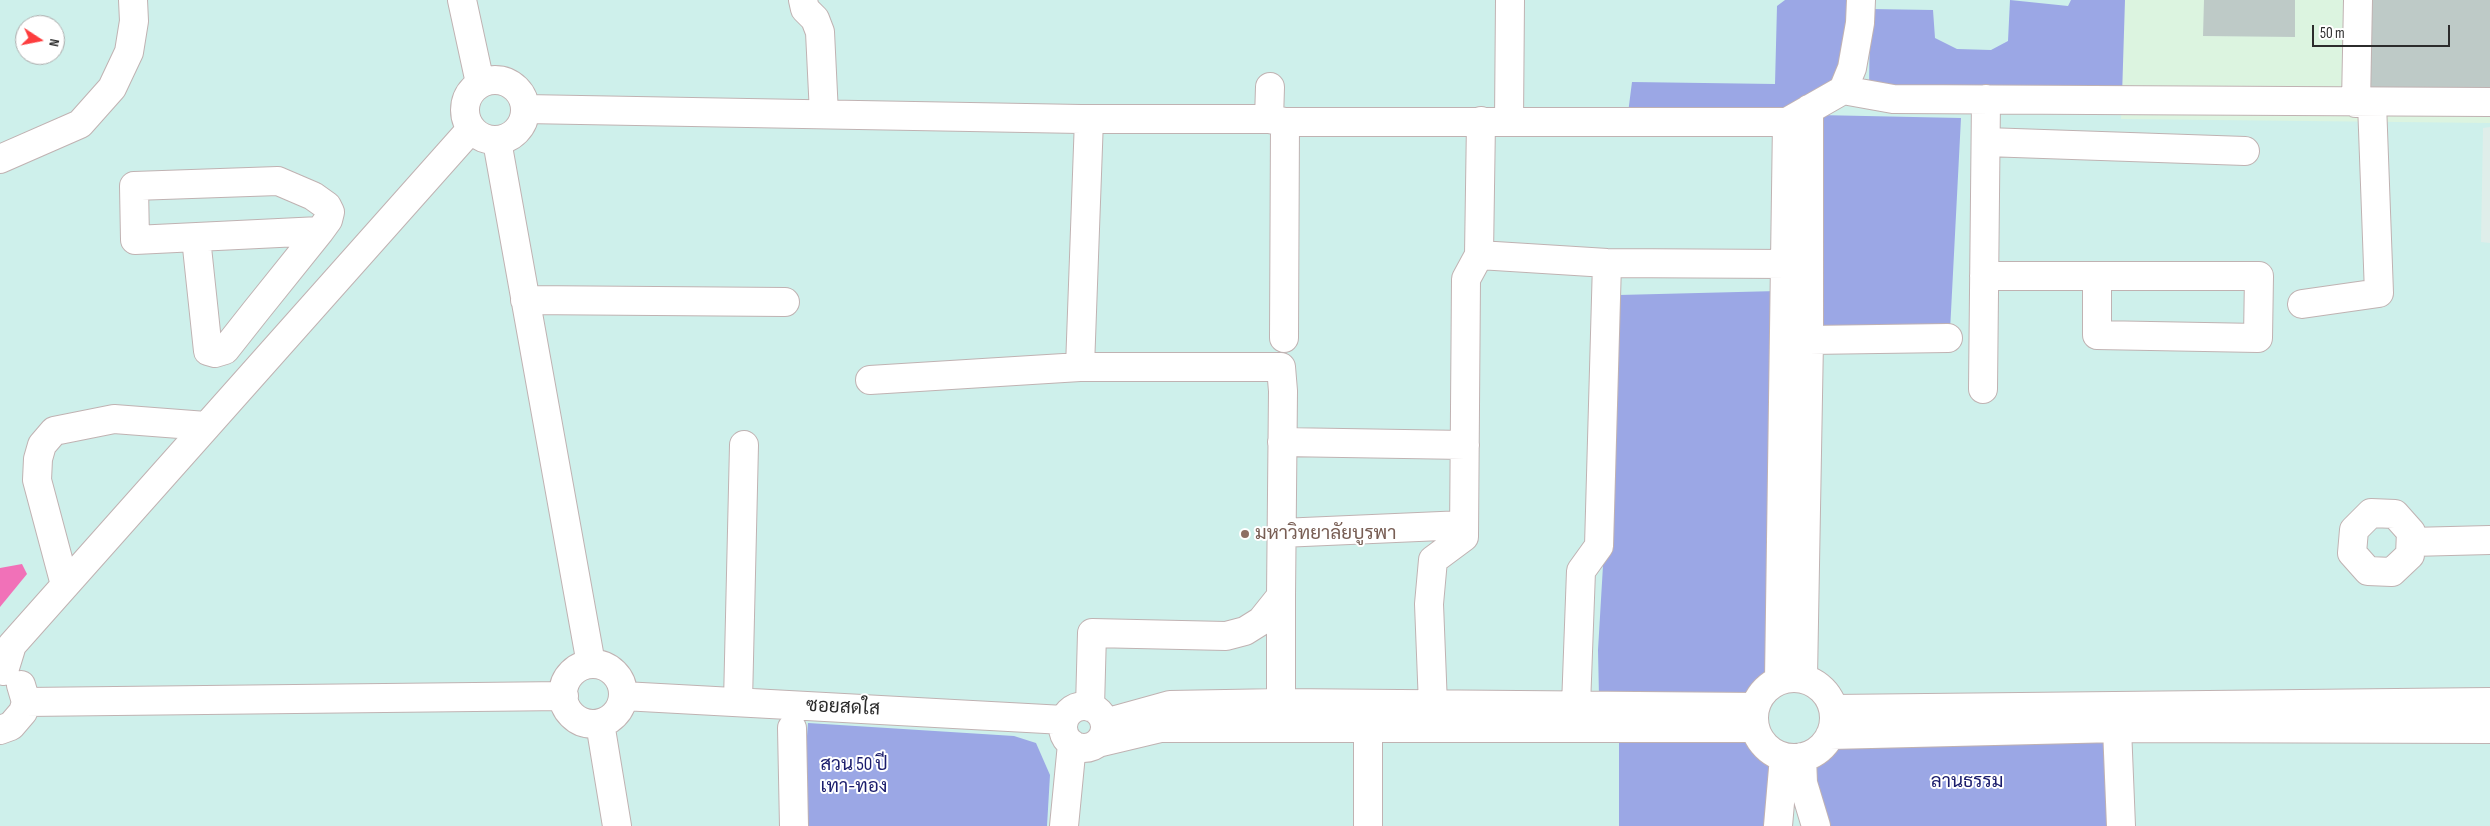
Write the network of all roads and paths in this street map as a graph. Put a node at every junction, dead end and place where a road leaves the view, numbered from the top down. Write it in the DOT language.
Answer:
graph roads {
  1 [pos="133,0"];
  2 [pos="462,0"];
  3 [pos="803,0"];
  4 [pos="1510,0"];
  5 [pos="1861,0"];
  6 [pos="2358,0"];
  7 [pos="480,83"];
  8 [pos="1270,87"];
  9 [pos="1843,90"];
  10 [pos="1986,99"];
  11 [pos="2490,102"];
  12 [pos="2364,103"];
  13 [pos="525,108"];
  14 [pos="824,114"];
  15 [pos="1798,116"];
  16 [pos="1089,119"];
  17 [pos="1277,120"];
  18 [pos="1481,121"];
  19 [pos="1509,122"];
  20 [pos="471,129"];
  21 [pos="497,141"];
  22 [pos="1986,142"];
  23 [pos="2245,150"];
  24 [pos="0,159"];
  25 [pos="320,231"];
  26 [pos="196,238"];
  27 [pos="1479,255"];
  28 [pos="1607,263"];
  29 [pos="1787,264"];
  30 [pos="1984,276"];
  31 [pos="2097,276"];
  32 [pos="526,300"];
  33 [pos="785,302"];
  34 [pos="2302,304"];
  35 [pos="255,312"];
  36 [pos="284,338"];
  37 [pos="1284,338"];
  38 [pos="1948,338"];
  39 [pos="1809,340"];
  40 [pos="1080,368"];
  41 [pos="870,380"];
  42 [pos="1983,389"];
  43 [pos="206,426"];
  44 [pos="1282,442"];
  45 [pos="744,445"];
  46 [pos="1465,445"];
  47 [pos="1464,526"];
  48 [pos="1280,533"];
  49 [pos="2490,540"];
  50 [pos="2411,542"];
  51 [pos="65,585"];
  52 [pos="1281,596"];
  53 [pos="591,664"];
  54 [pos="2,671"];
  55 [pos="1791,679"];
  56 [pos="564,696"];
  57 [pos="623,696"];
  58 [pos="26,702"];
  59 [pos="738,702"];
  60 [pos="2490,702"];
  61 [pos="1281,703"];
  62 [pos="1433,705"];
  63 [pos="1576,706"];
  64 [pos="1755,717"];
  65 [pos="1832,722"];
  66 [pos="600,723"];
  67 [pos="1086,727"];
  68 [pos="792,728"];
  69 [pos="1368,728"];
  70 [pos="2117,728"];
  71 [pos="2490,729"];
  72 [pos="0,730"];
  73 [pos="1793,757"];
  74 [pos="617,826"];
  75 [pos="794,826"];
  76 [pos="1064,826"];
  77 [pos="1368,826"];
  78 [pos="1778,826"];
  79 [pos="1816,826"];
  80 [pos="2121,826"];
  1 -- 24 [label="street"];
  2 -- 7 [label="street"];
  3 -- 14 [label="street"];
  4 -- 19 [label="street"];
  5 -- 9 [label="street"];
  6 -- 12 [label="street"];
  7 -- 13 [label="street"];
  7 -- 20 [label="street"];
  8 -- 17 [label="street"];
  9 -- 10 [label="street"];
  9 -- 15 [label="street"];
  10 -- 12 [label="street"];
  10 -- 22 [label="street"];
  11 -- 12 [label="street"];
  12 -- 34 [label="street"];
  13 -- 14 [label="street"];
  13 -- 21 [label="street"];
  14 -- 16 [label="street"];
  15 -- 19 [label="street"];
  15 -- 29 [label="street"];
  15 -- 39 [label="street"];
  16 -- 17 [label="street"];
  16 -- 40 [label="street"];
  17 -- 18 [label="street"];
  17 -- 37 [label="street"];
  18 -- 19 [label="street"];
  18 -- 27 [label="street"];
  20 -- 21 [label="street"];
  20 -- 36 [label="street"];
  21 -- 32 [label="street"];
  22 -- 23 [label="street"];
  22 -- 30 [label="street"];
  25 -- 26 [label="street"];
  25 -- 26 [label="street"];
  25 -- 35 [label="street"];
  26 -- 35 [label="street"];
  27 -- 28 [label="street"];
  27 -- 46 [label="street"];
  28 -- 29 [label="street"];
  28 -- 63 [label="street"];
  29 -- 55 [label="street"];
  30 -- 31 [label="street"];
  30 -- 42 [label="street"];
  31 -- 31 [label="street"];
  32 -- 33 [label="street"];
  32 -- 53 [label="street"];
  35 -- 36 [label="street"];
  36 -- 43 [label="street"];
  38 -- 39 [label="street"];
  39 -- 55 [label="street"];
  40 -- 41 [label="street"];
  40 -- 44 [label="street"];
  43 -- 51 [label="street"];
  43 -- 51 [label="street"];
  44 -- 46 [label="street"];
  44 -- 48 [label="street"];
  45 -- 59 [label="street"];
  46 -- 47 [label="street"];
  47 -- 48 [label="street"];
  47 -- 62 [label="street"];
  48 -- 52 [label="street"];
  49 -- 50 [label="street"];
  51 -- 54 [label="street"];
  52 -- 61 [label="street"];
  52 -- 67 [label="street"];
  53 -- 56 [label="street"];
  53 -- 57 [label="street"];
  54 -- 58 [label="street"];
  55 -- 64 [label="street"];
  55 -- 65 [label="street"];
  56 -- 58 [label="street"];
  56 -- 66 [label="street"];
  57 -- 59 [label="street, ซอยสดใส"];
  57 -- 66 [label="street"];
  58 -- 72 [label="street"];
  59 -- 67 [label="street, ซอยสดใส"];
  60 -- 65 [label="street"];
  61 -- 62 [label="street"];
  61 -- 67 [label="street"];
  62 -- 63 [label="street"];
  63 -- 64 [label="street"];
  64 -- 69 [label="street"];
  64 -- 73 [label="street"];
  65 -- 70 [label="street"];
  65 -- 73 [label="street"];
  66 -- 74 [label="street"];
  67 -- 69 [label="street"];
  67 -- 76 [label="street"];
  68 -- 75 [label="street"];
  69 -- 77 [label="street"];
  70 -- 71 [label="street"];
  70 -- 80 [label="street"];
  73 -- 78 [label="street"];
  73 -- 79 [label="street"];
}
